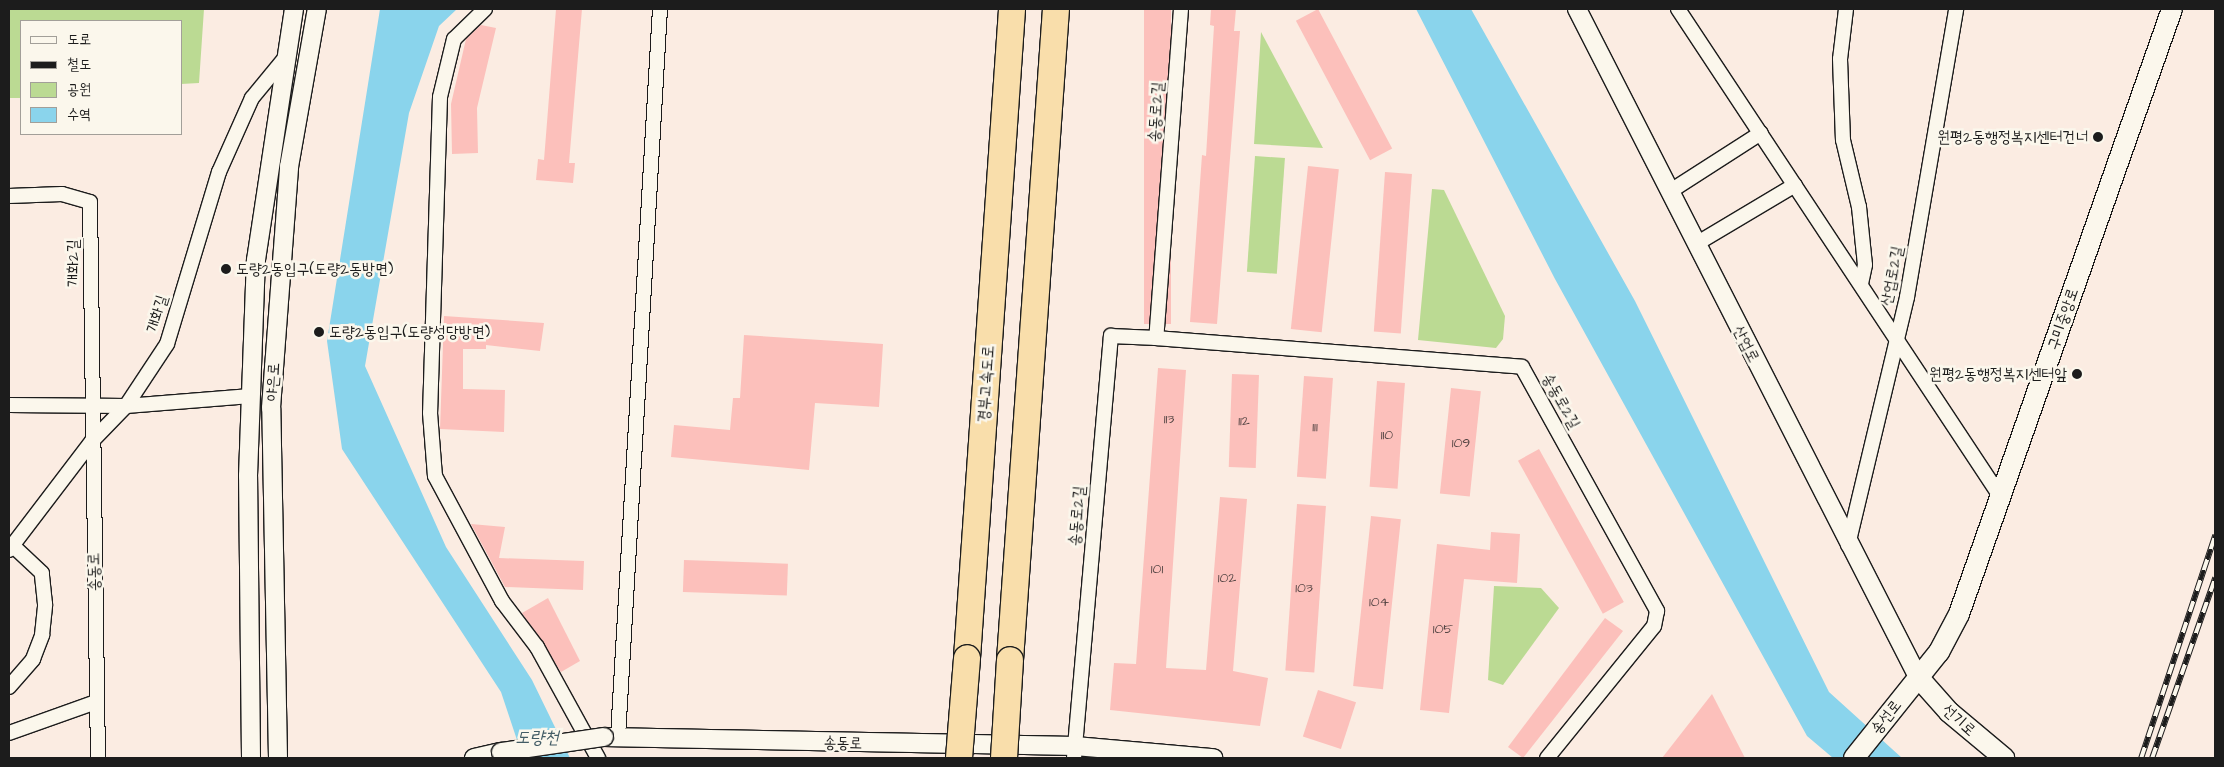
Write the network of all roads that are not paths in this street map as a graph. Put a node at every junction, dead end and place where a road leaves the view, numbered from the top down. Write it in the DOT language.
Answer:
graph roads {
  1 [pos="294,9"];
  2 [pos="317,9"];
  3 [pos="485,9"];
  4 [pos="660,9"];
  5 [pos="1012,9"];
  6 [pos="1056,9"];
  7 [pos="1181,9"];
  8 [pos="1577,9"];
  9 [pos="1678,9"];
  10 [pos="1846,9"];
  11 [pos="1956,9"];
  12 [pos="2172,9"];
  13 [pos="285,58"];
  14 [pos="1760,133"];
  15 [pos="1795,185"];
  16 [pos="1669,192"];
  17 [pos="9,196"];
  18 [pos="1696,244"];
  19 [pos="1861,284"];
  20 [pos="1156,338"];
  21 [pos="1897,338"];
  22 [pos="251,396"];
  23 [pos="9,405"];
  24 [pos="126,406"];
  25 [pos="90,407"];
  26 [pos="92,441"];
  27 [pos="2000,496"];
  28 [pos="1848,546"];
  29 [pos="11,548"];
  30 [pos="1918,677"];
  31 [pos="9,687"];
  32 [pos="96,702"];
  33 [pos="9,733"];
  34 [pos="611,737"];
  35 [pos="1075,752"];
  36 [pos="98,758"];
  37 [pos="250,758"];
  38 [pos="278,758"];
  39 [pos="474,758"];
  40 [pos="598,758"];
  41 [pos="960,758"];
  42 [pos="1004,758"];
  43 [pos="1213,758"];
  44 [pos="1547,758"];
  45 [pos="1854,758"];
  46 [pos="2004,758"];
  1 -- 13 [label="street, 야은로"];
  2 -- 38 [label="street, 야은로"];
  3 -- 40 [label="street"];
  4 -- 34 [label="street"];
  5 -- 41 [label="highway, 경부고속도로, bridge"];
  6 -- 42 [label="highway, bridge"];
  7 -- 20 [label="street, 송동로2길"];
  8 -- 16 [label="street, 산업로"];
  9 -- 14 [label="street"];
  10 -- 19 [label="street"];
  11 -- 21 [label="street, 산업로2길"];
  12 -- 27 [label="main road, 구미중앙로"];
  13 -- 22 [label="street, 야은로"];
  13 -- 24 [label="street, 개화길"];
  14 -- 15 [label="street"];
  14 -- 16 [label="street"];
  15 -- 18 [label="street"];
  15 -- 19 [label="street"];
  16 -- 18 [label="street, 산업로"];
  17 -- 25 [label="street, 개화2길"];
  18 -- 28 [label="street, 산업로"];
  19 -- 21 [label="street"];
  20 -- 35 [label="street, 송동로2길"];
  20 -- 44 [label="street, 송동로2길"];
  21 -- 27 [label="street"];
  21 -- 28 [label="street, 산업로2길"];
  22 -- 24 [label="street, 야은로"];
  22 -- 37 [label="street, 야은로"];
  23 -- 25 [label="street"];
  24 -- 25 [label="street"];
  24 -- 26 [label="street, 개화길"];
  25 -- 26 [label="street, 개화2길"];
  26 -- 29 [label="street, 개화길"];
  26 -- 32 [label="street, 송동로"];
  27 -- 30 [label="main road, 구미중앙로"];
  28 -- 30 [label="street, 산업로"];
  29 -- 31 [label="street"];
  30 -- 45 [label="main road, 송선로"];
  30 -- 46 [label="main road, 선기로"];
  32 -- 33 [label="street"];
  32 -- 36 [label="street, 송동로"];
  34 -- 35 [label="street, 송동로"];
  34 -- 39 [label="street, 송동로, bridge"];
  35 -- 43 [label="street, 송동로"];
}
